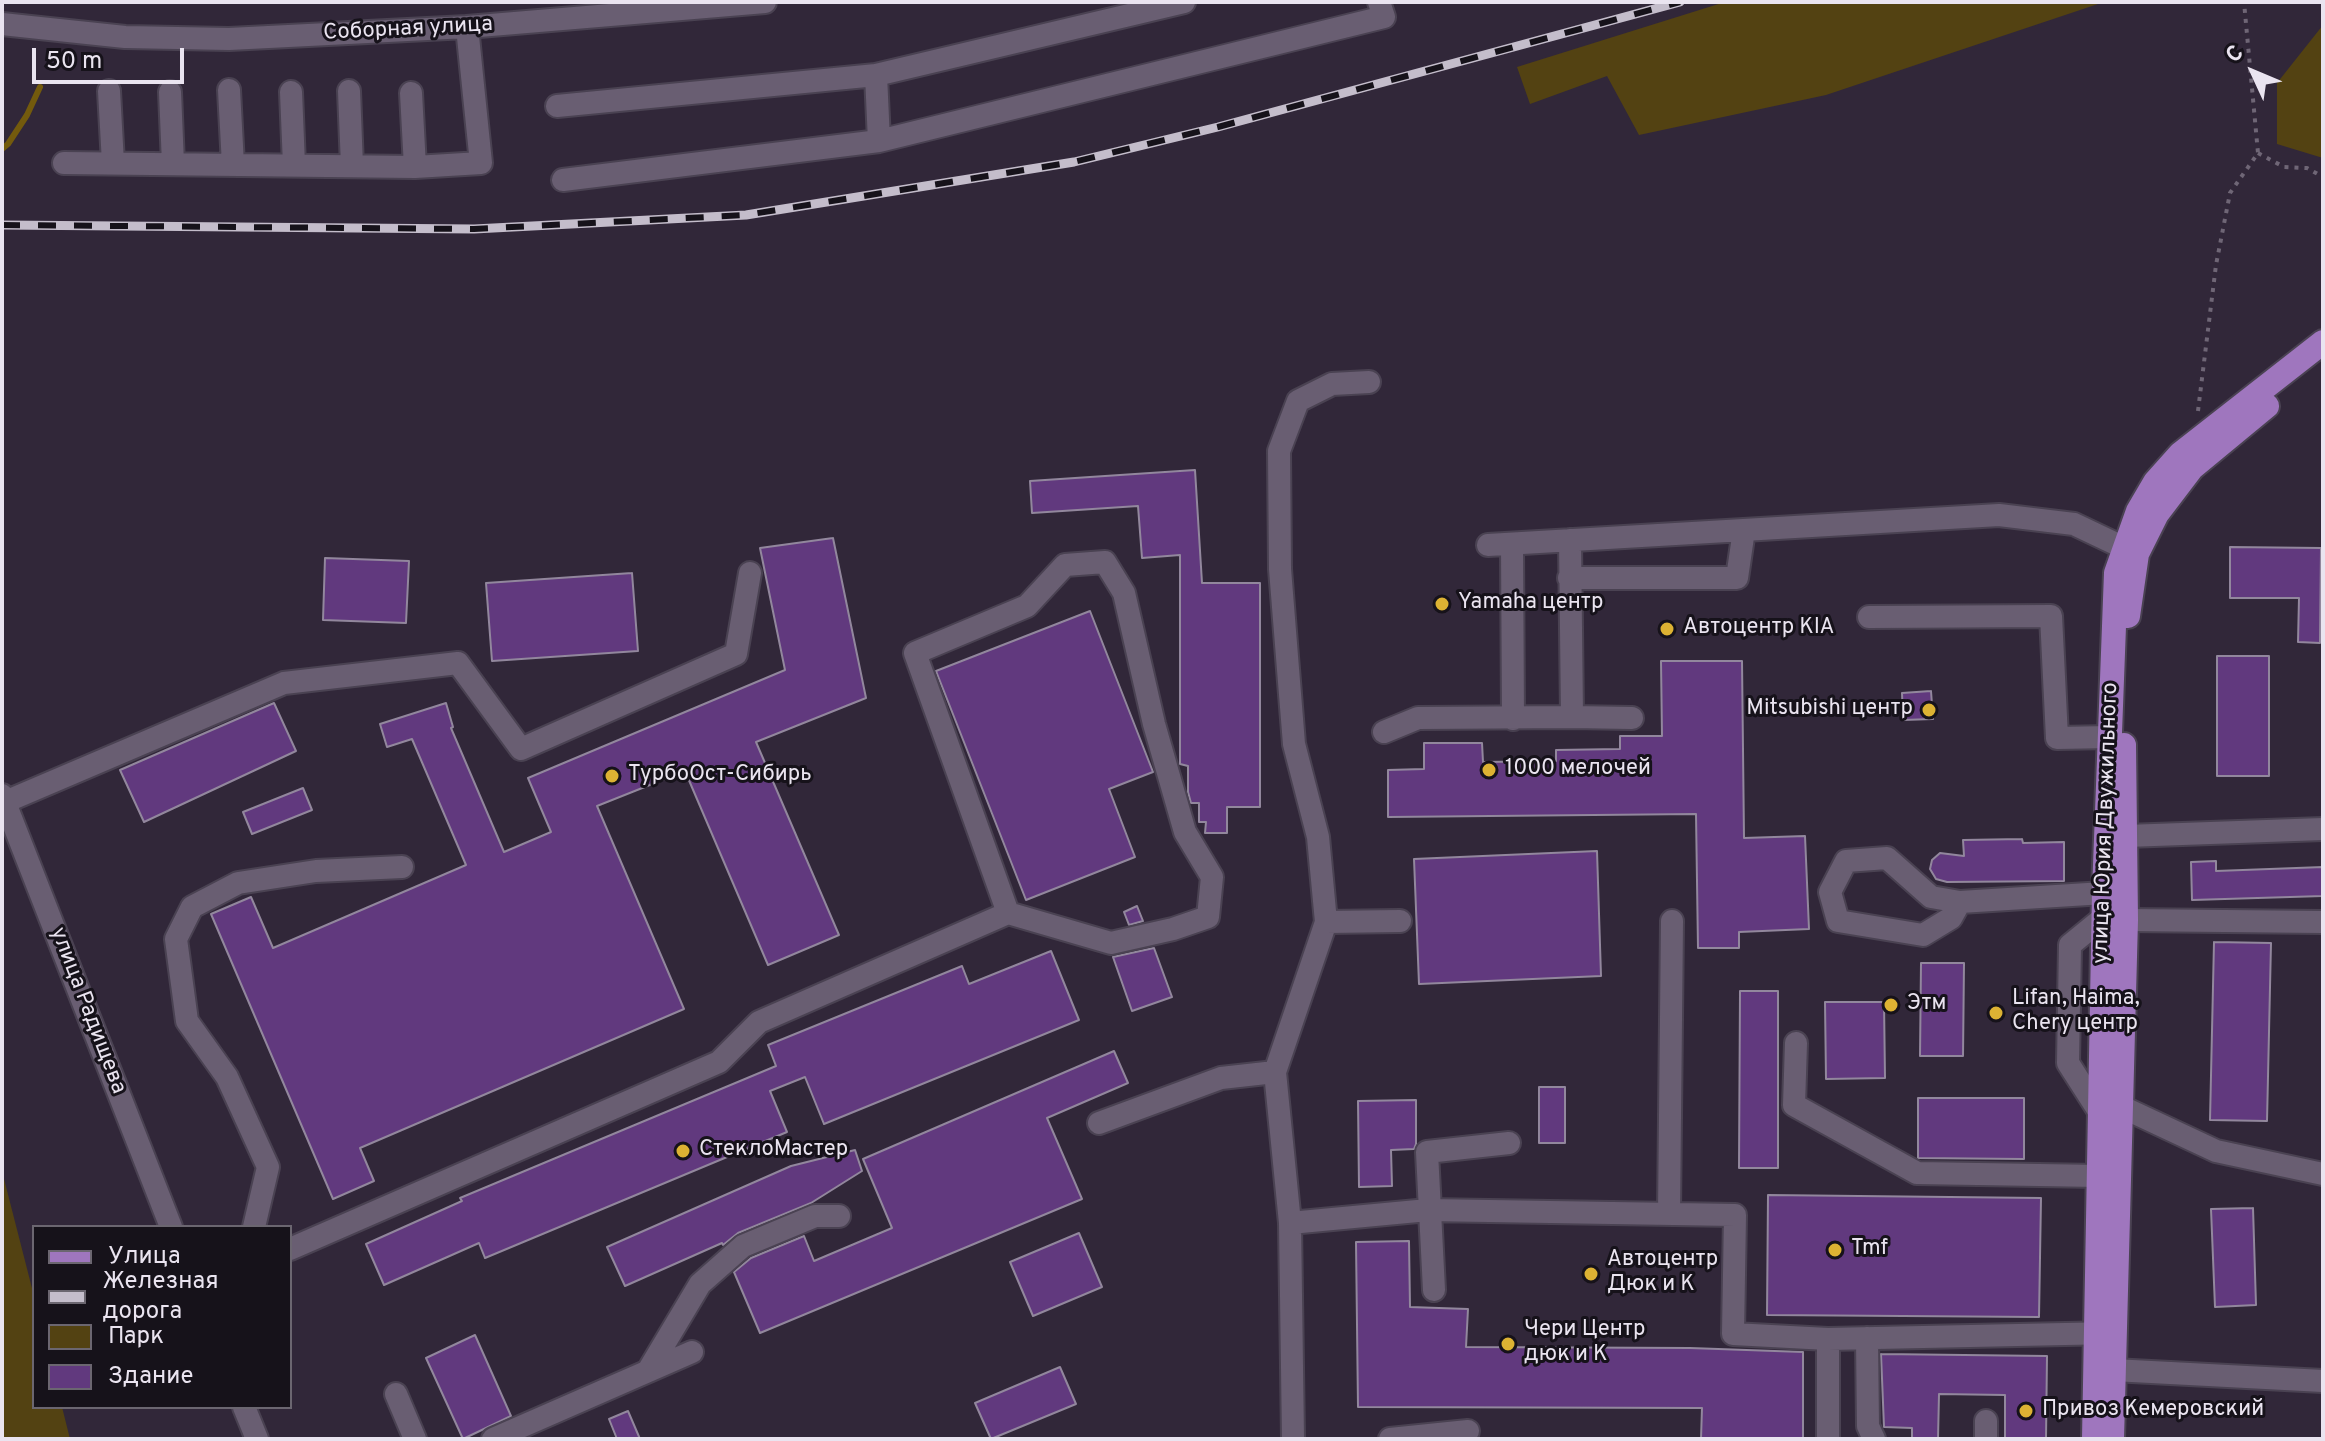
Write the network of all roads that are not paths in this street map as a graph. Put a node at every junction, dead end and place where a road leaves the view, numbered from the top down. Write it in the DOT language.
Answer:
graph roads {
  1 [pos="765,2"];
  2 [pos="1184,2"];
  3 [pos="1379,2"];
  4 [pos="2,24"];
  5 [pos="467,27"];
  6 [pos="876,75"];
  7 [pos="229,90"];
  8 [pos="109,91"];
  9 [pos="349,91"];
  10 [pos="170,92"];
  11 [pos="291,92"];
  12 [pos="411,93"];
  13 [pos="557,106"];
  14 [pos="879,141"];
  15 [pos="64,163"];
  16 [pos="113,163"];
  17 [pos="173,164"];
  18 [pos="233,165"];
  19 [pos="294,165"];
  20 [pos="352,166"];
  21 [pos="415,167"];
  22 [pos="563,180"];
  23 [pos="2323,342"];
  24 [pos="2323,363"];
  25 [pos="1369,382"];
  26 [pos="1744,530"];
  27 [pos="1570,540"];
  28 [pos="1512,544"];
  29 [pos="1488,545"];
  30 [pos="2131,551"];
  31 [pos="750,573"];
  32 [pos="1569,578"];
  33 [pos="1869,617"];
  34 [pos="1572,717"];
  35 [pos="1632,718"];
  36 [pos="1513,719"];
  37 [pos="1384,732"];
  38 [pos="2110,737"];
  39 [pos="4,798"];
  40 [pos="2323,829"];
  41 [pos="2126,836"];
  42 [pos="402,867"];
  43 [pos="2114,892"];
  44 [pos="1960,902"];
  45 [pos="1008,913"];
  46 [pos="2115,919"];
  47 [pos="1400,921"];
  48 [pos="1672,921"];
  49 [pos="1326,922"];
  50 [pos="2323,922"];
  51 [pos="1796,1043"];
  52 [pos="1275,1072"];
  53 [pos="2111,1110"];
  54 [pos="1099,1123"];
  55 [pos="1509,1143"];
  56 [pos="2323,1174"];
  57 [pos="2099,1176"];
  58 [pos="1428,1210"];
  59 [pos="1669,1214"];
  60 [pos="839,1216"];
  61 [pos="1290,1223"];
  62 [pos="170,1225"];
  63 [pos="254,1225"];
  64 [pos="292,1248"];
  65 [pos="1434,1290"];
  66 [pos="2105,1333"];
  67 [pos="1867,1338"];
  68 [pos="1828,1339"];
  69 [pos="692,1352"];
  70 [pos="2113,1370"];
  71 [pos="648,1371"];
  72 [pos="2323,1381"];
  73 [pos="396,1394"];
  74 [pos="245,1409"];
  75 [pos="1468,1431"];
  76 [pos="257,1439"];
  77 [pos="415,1439"];
  78 [pos="493,1439"];
  79 [pos="1293,1439"];
  80 [pos="1390,1439"];
  81 [pos="1828,1439"];
  82 [pos="1874,1439"];
  83 [pos="2094,1439"];
  84 [pos="2112,1439"];
  1 -- 5 [label="street, Соборная улица"];
  2 -- 6 [label="street"];
  3 -- 14 [label="street"];
  4 -- 5 [label="street, Соборная улица"];
  5 -- 21 [label="street"];
  6 -- 13 [label="street"];
  6 -- 14 [label="street"];
  7 -- 18 [label="street"];
  8 -- 16 [label="street"];
  9 -- 20 [label="street"];
  10 -- 17 [label="street"];
  11 -- 19 [label="street"];
  12 -- 21 [label="street"];
  14 -- 22 [label="street"];
  15 -- 16 [label="street"];
  16 -- 17 [label="street"];
  17 -- 18 [label="street"];
  18 -- 19 [label="street"];
  19 -- 20 [label="street"];
  20 -- 21 [label="street"];
  23 -- 30 [label="main road, улица Юрия Двужильного"];
  24 -- 30 [label="main road, улица Юрия Двужильного"];
  25 -- 49 [label="street"];
  26 -- 27 [label="street"];
  26 -- 30 [label="street"];
  26 -- 32 [label="street"];
  27 -- 28 [label="street"];
  27 -- 32 [label="street"];
  28 -- 29 [label="street"];
  28 -- 36 [label="street"];
  30 -- 38 [label="main road, улица Юрия Двужильного"];
  30 -- 41 [label="main road, улица Юрия Двужильного"];
  31 -- 39 [label="street"];
  32 -- 34 [label="street"];
  33 -- 38 [label="street"];
  34 -- 35 [label="street"];
  34 -- 36 [label="street"];
  36 -- 37 [label="street"];
  38 -- 43 [label="main road, улица Юрия Двужильного"];
  39 -- 62 [label="street, улица Радищева"];
  40 -- 41 [label="street"];
  41 -- 43 [label="main road, улица Юрия Двужильного"];
  42 -- 63 [label="street"];
  43 -- 44 [label="street"];
  43 -- 46 [label="main road, улица Юрия Двужильного"];
  44 -- 44 [label="street"];
  45 -- 45 [label="street"];
  45 -- 64 [label="street"];
  46 -- 50 [label="street"];
  46 -- 53 [label="main road, улица Юрия Двужильного"];
  46 -- 53 [label="street"];
  47 -- 49 [label="street"];
  48 -- 59 [label="street"];
  49 -- 52 [label="street"];
  51 -- 57 [label="street"];
  52 -- 54 [label="street"];
  52 -- 61 [label="street"];
  53 -- 56 [label="street"];
  53 -- 57 [label="main road, улица Юрия Двужильного"];
  53 -- 66 [label="main road, улица Юрия Двужильного"];
  55 -- 58 [label="street"];
  57 -- 66 [label="main road, улица Юрия Двужильного"];
  58 -- 59 [label="street"];
  58 -- 61 [label="street"];
  58 -- 65 [label="street"];
  59 -- 68 [label="street"];
  60 -- 71 [label="street"];
  61 -- 79 [label="street"];
  66 -- 67 [label="street"];
  66 -- 70 [label="main road, улица Юрия Двужильного"];
  66 -- 83 [label="main road, улица Юрия Двужильного"];
  67 -- 68 [label="street"];
  67 -- 82 [label="street"];
  68 -- 81 [label="street"];
  69 -- 71 [label="street"];
  70 -- 72 [label="street"];
  70 -- 84 [label="main road, улица Юрия Двужильного"];
  71 -- 78 [label="street"];
  73 -- 77 [label="street"];
  74 -- 76 [label="street"];
  75 -- 80 [label="street"];
}
